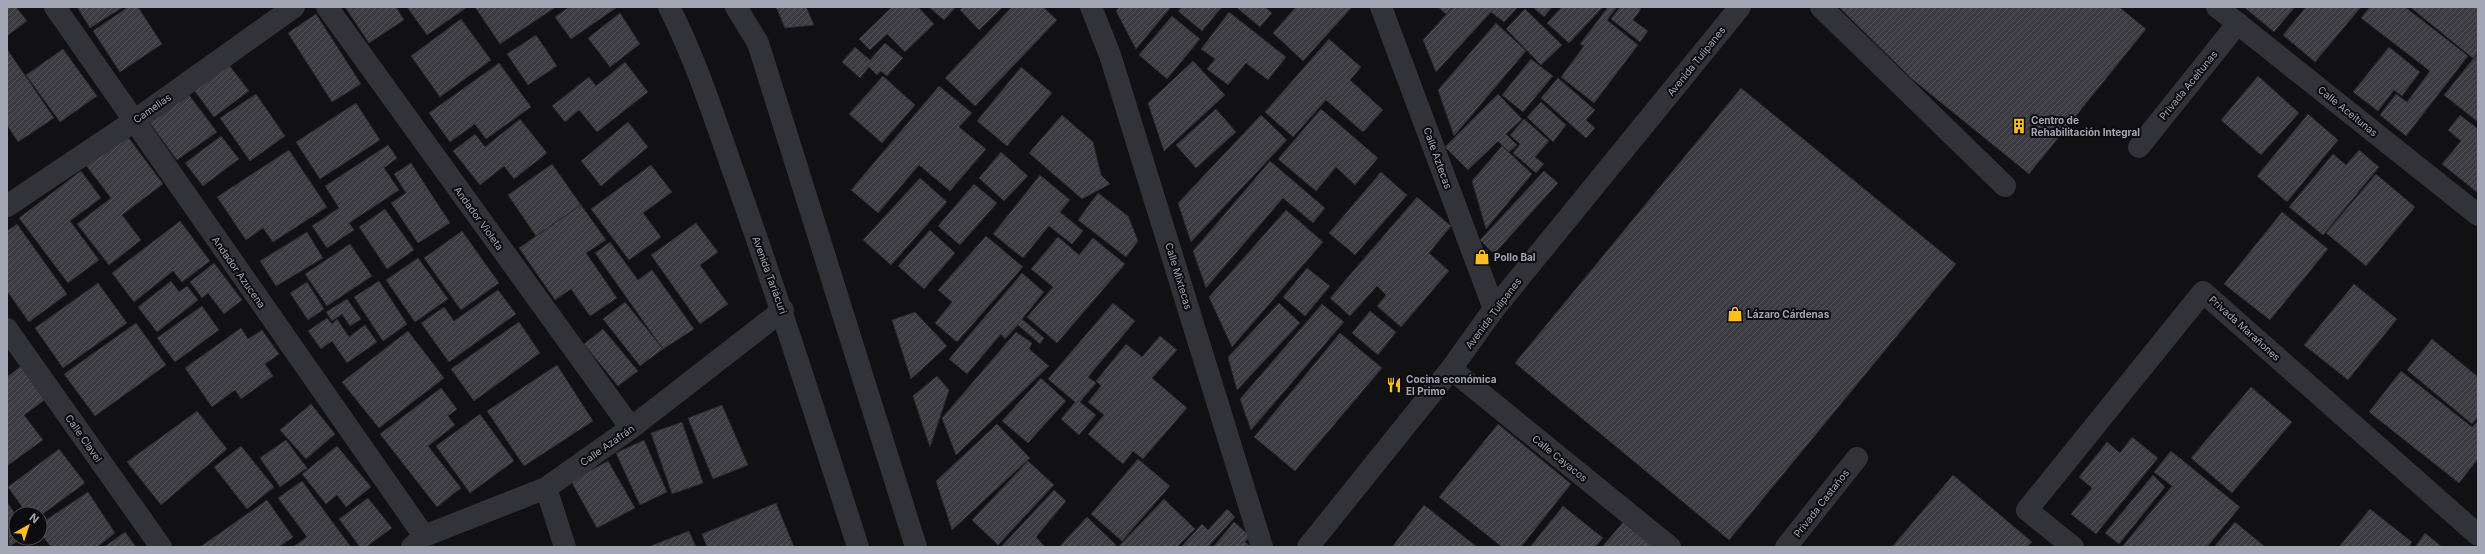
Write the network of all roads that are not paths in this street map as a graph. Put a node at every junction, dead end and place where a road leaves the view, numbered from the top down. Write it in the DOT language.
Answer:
graph roads {
  1 [pos="55,7"];
  2 [pos="294,7"];
  3 [pos="327,7"];
  4 [pos="669,7"];
  5 [pos="736,7"];
  6 [pos="1091,7"];
  7 [pos="1381,7"];
  8 [pos="1740,7"];
  9 [pos="1821,7"];
  10 [pos="2218,7"];
  11 [pos="2238,23"];
  12 [pos="134,121"];
  13 [pos="2138,147"];
  14 [pos="2005,186"];
  15 [pos="7,206"];
  16 [pos="2478,216"];
  17 [pos="1494,309"];
  18 [pos="782,310"];
  19 [pos="7,329"];
  20 [pos="1451,369"];
  21 [pos="631,428"];
  22 [pos="1856,458"];
  23 [pos="546,488"];
  24 [pos="2478,535"];
  25 [pos="418,541"];
  26 [pos="161,547"];
  27 [pos="565,547"];
  28 [pos="858,547"];
  29 [pos="916,547"];
  30 [pos="1262,547"];
  31 [pos="1308,547"];
  32 [pos="1670,547"];
  33 [pos="1786,547"];
  34 [pos="2073,547"];
  1 -- 12 [label="street, Andador Azucena"];
  2 -- 12 [label="street, Camelias"];
  3 -- 21 [label="street, Andador Violeta"];
  4 -- 18 [label="street, Avenida Tariácuri"];
  5 -- 29 [label="street"];
  6 -- 30 [label="street, Calle Mixtecas"];
  7 -- 17 [label="street, Calle Aztecas"];
  8 -- 17 [label="street, Avenida Tulipanes"];
  9 -- 14 [label="street"];
  10 -- 11 [label="street, Calle Aceitunas"];
  11 -- 13 [label="street, Privada Aceitunas"];
  11 -- 16 [label="street, Calle Aceitunas"];
  12 -- 15 [label="street, Camelias"];
  12 -- 25 [label="street, Andador Azucena"];
  17 -- 20 [label="street, Avenida Tulipanes"];
  18 -- 21 [label="street, Calle Azafrán"];
  18 -- 28 [label="street, Avenida Tariácuri"];
  19 -- 26 [label="street, Calle Clavel"];
  20 -- 31 [label="street, Avenida Tulipanes"];
  20 -- 32 [label="street, Calle Cayacos"];
  21 -- 23 [label="street, Calle Azafrán"];
  22 -- 33 [label="street, Privada Castaños"];
  23 -- 25 [label="street, Calle Azafrán"];
  23 -- 27 [label="street"];
  24 -- 34 [label="street, Privada Marañones"];
}
